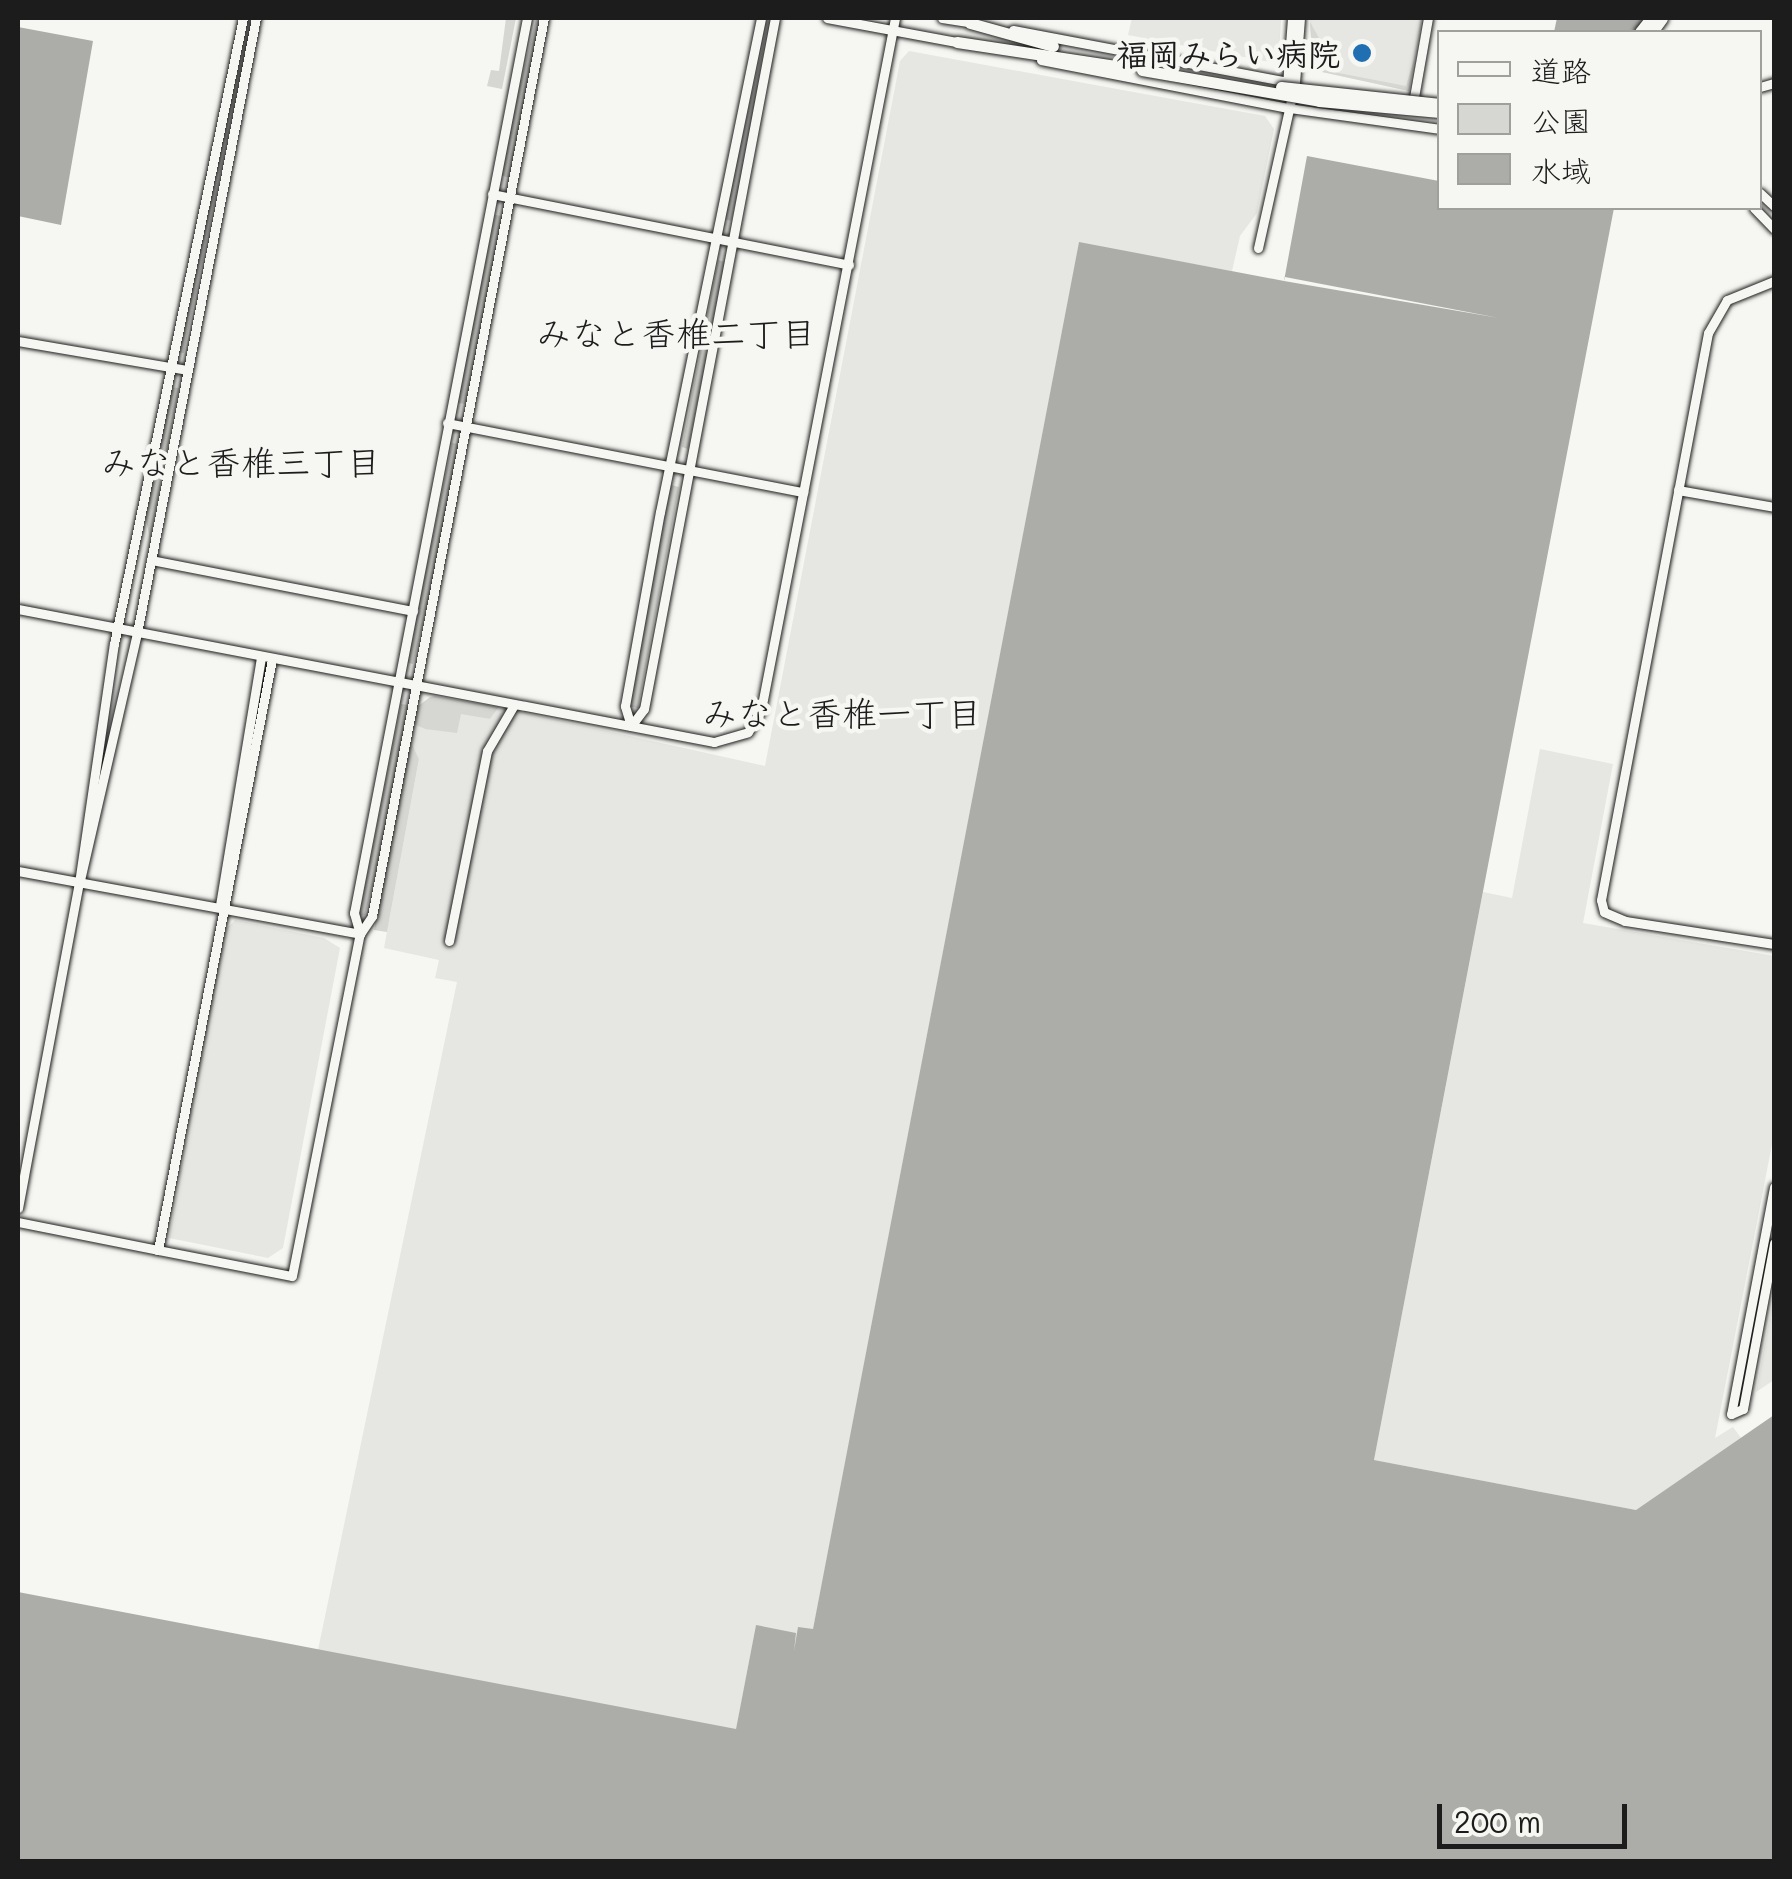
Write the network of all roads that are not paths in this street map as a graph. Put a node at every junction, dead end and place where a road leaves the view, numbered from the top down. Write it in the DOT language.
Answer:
graph roads {
  1 [pos="243,18"];
  2 [pos="256,18"];
  3 [pos="527,18"];
  4 [pos="544,18"];
  5 [pos="761,18"];
  6 [pos="774,18"];
  7 [pos="827,18"];
  8 [pos="895,18"];
  9 [pos="945,18"];
  10 [pos="1292,18"];
  11 [pos="1300,18"];
  12 [pos="1428,18"];
  13 [pos="970,23"];
  14 [pos="893,30"];
  15 [pos="957,42"];
  16 [pos="1042,48"];
  17 [pos="1143,67"];
  18 [pos="1291,83"];
  19 [pos="1437,104"];
  20 [pos="1289,108"];
  21 [pos="1411,111"];
  22 [pos="1437,115"];
  23 [pos="1437,115"];
  24 [pos="1437,129"];
  25 [pos="492,194"];
  26 [pos="508,198"];
  27 [pos="1756,210"];
  28 [pos="1774,229"];
  29 [pos="716,238"];
  30 [pos="734,242"];
  31 [pos="1258,248"];
  32 [pos="849,265"];
  33 [pos="1774,281"];
  34 [pos="18,340"];
  35 [pos="169,367"];
  36 [pos="187,370"];
  37 [pos="447,423"];
  38 [pos="466,426"];
  39 [pos="671,465"];
  40 [pos="690,468"];
  41 [pos="1678,490"];
  42 [pos="804,492"];
  43 [pos="1774,507"];
  44 [pos="151,560"];
  45 [pos="18,609"];
  46 [pos="413,611"];
  47 [pos="117,630"];
  48 [pos="136,633"];
  49 [pos="266,658"];
  50 [pos="398,682"];
  51 [pos="416,686"];
  52 [pos="514,705"];
  53 [pos="631,726"];
  54 [pos="18,871"];
  55 [pos="79,882"];
  56 [pos="220,910"];
  57 [pos="360,934"];
  58 [pos="450,941"];
  59 [pos="1774,944"];
  60 [pos="1774,1187"];
  61 [pos="18,1208"];
  62 [pos="18,1222"];
  63 [pos="1774,1243"];
  64 [pos="158,1250"];
  1 -- 35 [label="street"];
  2 -- 36 [label="street"];
  3 -- 25 [label="street"];
  4 -- 26 [label="street"];
  5 -- 29 [label="street"];
  6 -- 30 [label="street"];
  7 -- 14 [label="street"];
  8 -- 14 [label="street"];
  9 -- 13 [label="street"];
  10 -- 18 [label="street"];
  11 -- 18 [label="street"];
  12 -- 21 [label="street"];
  13 -- 16 [label="highway"];
  13 -- 18 [label="street"];
  14 -- 15 [label="street"];
  14 -- 32 [label="street"];
  15 -- 16 [label="highway"];
  15 -- 20 [label="street"];
  16 -- 17 [label="highway"];
  17 -- 19 [label="highway, bridge"];
  17 -- 23 [label="highway, bridge"];
  18 -- 20 [label="street"];
  18 -- 21 [label="street"];
  20 -- 24 [label="street"];
  20 -- 31 [label="street"];
  21 -- 22 [label="street"];
  25 -- 26 [label="street"];
  25 -- 37 [label="street"];
  26 -- 29 [label="street"];
  26 -- 38 [label="street"];
  27 -- 28 [label="street"];
  29 -- 30 [label="street"];
  29 -- 39 [label="street"];
  30 -- 32 [label="street"];
  30 -- 40 [label="street"];
  32 -- 42 [label="street"];
  33 -- 41 [label="street"];
  34 -- 35 [label="street"];
  35 -- 36 [label="street"];
  35 -- 47 [label="street"];
  36 -- 44 [label="street"];
  37 -- 38 [label="street"];
  37 -- 46 [label="street"];
  38 -- 39 [label="street"];
  38 -- 51 [label="street"];
  39 -- 40 [label="street"];
  39 -- 53 [label="street"];
  40 -- 42 [label="street"];
  40 -- 53 [label="street"];
  41 -- 43 [label="street"];
  41 -- 59 [label="street"];
  42 -- 53 [label="street"];
  44 -- 46 [label="street"];
  44 -- 48 [label="street"];
  45 -- 47 [label="street"];
  46 -- 50 [label="street"];
  47 -- 48 [label="street"];
  47 -- 55 [label="street"];
  48 -- 49 [label="street"];
  48 -- 55 [label="street"];
  49 -- 50 [label="street"];
  49 -- 56 [label="street"];
  50 -- 51 [label="street"];
  50 -- 57 [label="street"];
  51 -- 52 [label="street"];
  51 -- 57 [label="street"];
  52 -- 53 [label="street"];
  52 -- 58 [label="street"];
  54 -- 55 [label="street"];
  55 -- 56 [label="street"];
  55 -- 61 [label="street"];
  56 -- 57 [label="street"];
  56 -- 64 [label="street"];
  57 -- 64 [label="street"];
  60 -- 63 [label="street"];
  62 -- 64 [label="street"];
}
